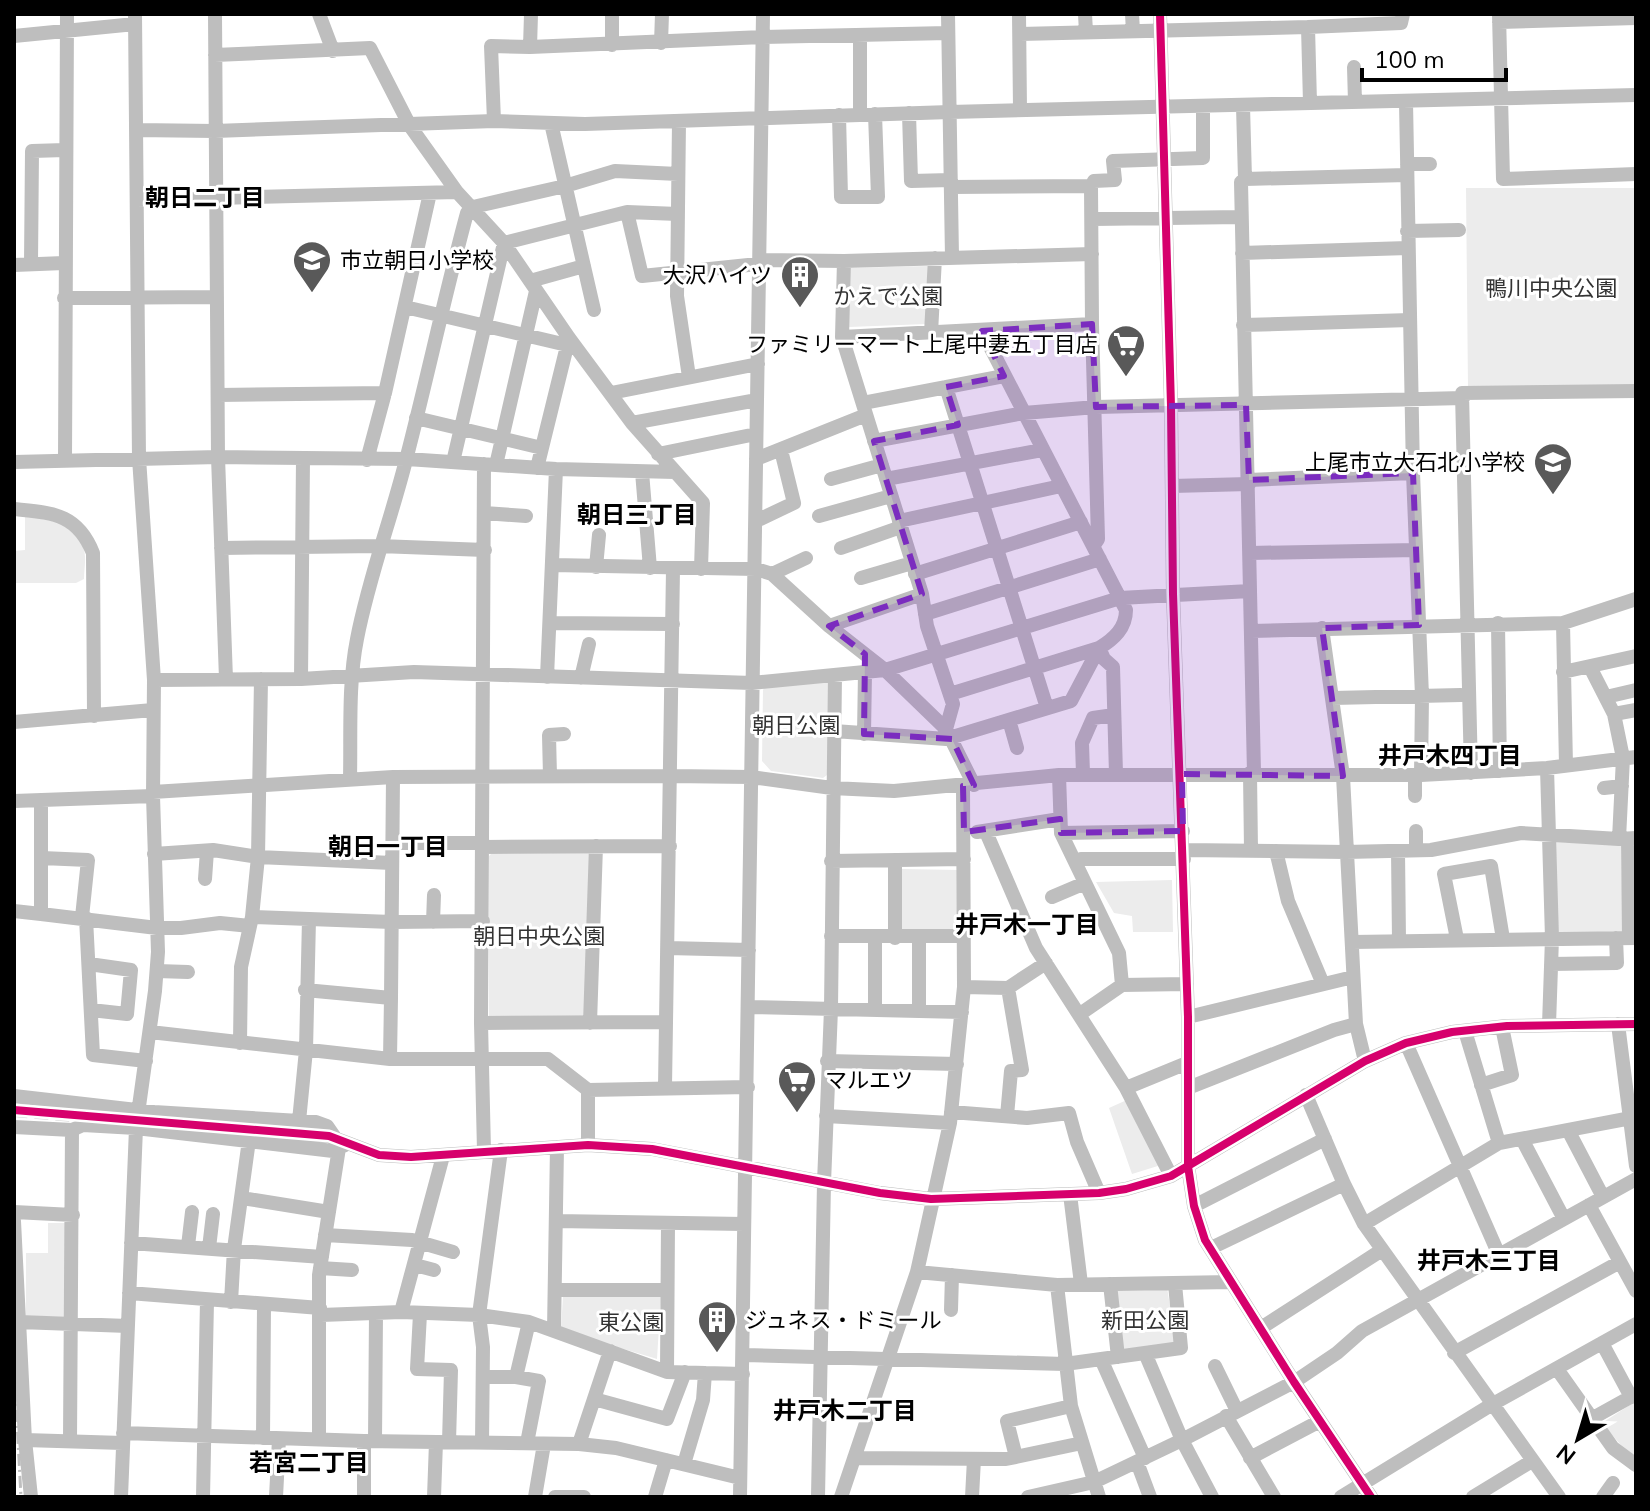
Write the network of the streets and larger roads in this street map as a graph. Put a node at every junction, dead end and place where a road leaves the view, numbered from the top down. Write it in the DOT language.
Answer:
graph roads {
  1 [pos="67,14"];
  2 [pos="215,14"];
  3 [pos="319,14"];
  4 [pos="531,14"];
  5 [pos="612,14"];
  6 [pos="662,14"];
  7 [pos="763,14"];
  8 [pos="948,14"];
  9 [pos="1019,14"];
  10 [pos="1085,14"];
  11 [pos="1132,14"];
  12 [pos="1160,14"];
  13 [pos="1403,14"];
  14 [pos="1499,18"];
  15 [pos="1636,18"];
  16 [pos="135,19"];
  17 [pos="1237,21"];
  18 [pos="1308,27"];
  19 [pos="67,30"];
  20 [pos="1133,31"];
  21 [pos="1161,31"];
  22 [pos="1086,32"];
  23 [pos="948,33"];
  24 [pos="1020,34"];
  25 [pos="860,35"];
  26 [pos="14,36"];
  27 [pos="763,37"];
  28 [pos="661,43"];
  29 [pos="612,45"];
  30 [pos="530,47"];
  31 [pos="333,51"];
  32 [pos="215,55"];
  33 [pos="1354,67"];
  34 [pos="1636,95"];
  35 [pos="1500,100"];
  36 [pos="1355,102"];
  37 [pos="1406,102"];
  38 [pos="1310,103"];
  39 [pos="1163,106"];
  40 [pos="1203,106"];
  41 [pos="1243,106"];
  42 [pos="1020,110"];
  43 [pos="950,112"];
  44 [pos="909,113"];
  45 [pos="868,114"];
  46 [pos="839,115"];
  47 [pos="763,117"];
  48 [pos="494,121"];
  49 [pos="679,121"];
  50 [pos="551,123"];
  51 [pos="410,126"];
  52 [pos="136,130"];
  53 [pos="215,131"];
  54 [pos="65,150"];
  55 [pos="1164,159"];
  56 [pos="1430,164"];
  57 [pos="1407,170"];
  58 [pos="678,174"];
  59 [pos="1636,174"];
  60 [pos="1245,179"];
  61 [pos="951,183"];
  62 [pos="565,186"];
  63 [pos="1091,186"];
  64 [pos="457,192"];
  65 [pos="430,193"];
  66 [pos="216,198"];
  67 [pos="137,200"];
  68 [pos="473,207"];
  69 [pos="627,212"];
  70 [pos="678,214"];
  71 [pos="1241,217"];
  72 [pos="1165,218"];
  73 [pos="1093,219"];
  74 [pos="575,227"];
  75 [pos="1459,230"];
  76 [pos="1407,231"];
  77 [pos="504,243"];
  78 [pos="1408,248"];
  79 [pos="1242,253"];
  80 [pos="1092,254"];
  81 [pos="952,257"];
  82 [pos="935,258"];
  83 [pos="844,261"];
  84 [pos="759,262"];
  85 [pos="64,263"];
  86 [pos="31,264"];
  87 [pos="14,265"];
  88 [pos="584,266"];
  89 [pos="677,272"];
  90 [pos="533,286"];
  91 [pos="137,297"];
  92 [pos="217,297"];
  93 [pos="64,298"];
  94 [pos="405,307"];
  95 [pos="594,310"];
  96 [pos="440,315"];
  97 [pos="1410,320"];
  98 [pos="1092,324"];
  99 [pos="484,325"];
  100 [pos="1243,325"];
  101 [pos="982,331"];
  102 [pos="931,333"];
  103 [pos="526,335"];
  104 [pos="842,337"];
  105 [pos="568,341"];
  106 [pos="758,364"];
  107 [pos="1004,376"];
  108 [pos="689,377"];
  109 [pos="946,387"];
  110 [pos="1636,391"];
  111 [pos="385,393"];
  112 [pos="611,393"];
  113 [pos="218,395"];
  114 [pos="1463,398"];
  115 [pos="757,400"];
  116 [pos="1414,400"];
  117 [pos="1246,405"];
  118 [pos="1171,406"];
  119 [pos="1096,407"];
  120 [pos="864,409"];
  121 [pos="1024,413"];
  122 [pos="416,418"];
  123 [pos="632,423"];
  124 [pos="958,425"];
  125 [pos="460,428"];
  126 [pos="756,434"];
  127 [pos="502,438"];
  128 [pos="874,441"];
  129 [pos="542,448"];
  130 [pos="781,450"];
  131 [pos="1042,450"];
  132 [pos="658,454"];
  133 [pos="218,457"];
  134 [pos="139,458"];
  135 [pos="303,459"];
  136 [pos="407,459"];
  137 [pos="756,459"];
  138 [pos="367,460"];
  139 [pos="65,461"];
  140 [pos="14,462"];
  141 [pos="453,462"];
  142 [pos="970,463"];
  143 [pos="490,465"];
  144 [pos="537,468"];
  145 [pos="556,469"];
  146 [pos="642,472"];
  147 [pos="675,472"];
  148 [pos="884,472"];
  149 [pos="1413,473"];
  150 [pos="831,479"];
  151 [pos="1249,482"];
  152 [pos="1061,486"];
  153 [pos="1172,486"];
  154 [pos="891,496"];
  155 [pos="983,503"];
  156 [pos="14,509"];
  157 [pos="484,513"];
  158 [pos="526,516"];
  159 [pos="819,516"];
  160 [pos="756,521"];
  161 [pos="1081,522"];
  162 [pos="900,524"];
  163 [pos="599,535"];
  164 [pos="379,546"];
  165 [pos="221,548"];
  166 [pos="841,548"];
  167 [pos="997,548"];
  168 [pos="301,549"];
  169 [pos="485,550"];
  170 [pos="1416,550"];
  171 [pos="1097,552"];
  172 [pos="1250,553"];
  173 [pos="806,558"];
  174 [pos="553,565"];
  175 [pos="596,567"];
  176 [pos="650,568"];
  177 [pos="914,568"];
  178 [pos="673,569"];
  179 [pos="701,569"];
  180 [pos="756,569"];
  181 [pos="772,574"];
  182 [pos="861,578"];
  183 [pos="1009,588"];
  184 [pos="1250,591"];
  185 [pos="922,594"];
  186 [pos="1173,594"];
  187 [pos="1120,598"];
  188 [pos="1636,599"];
  189 [pos="925,614"];
  190 [pos="550,623"];
  191 [pos="1498,623"];
  192 [pos="1563,623"];
  193 [pos="673,624"];
  194 [pos="1467,624"];
  195 [pos="1419,625"];
  196 [pos="829,626"];
  197 [pos="1022,628"];
  198 [pos="1322,628"];
  199 [pos="1251,631"];
  200 [pos="589,644"];
  201 [pos="1099,648"];
  202 [pos="936,653"];
  203 [pos="1636,656"];
  204 [pos="1590,667"];
  205 [pos="1034,668"];
  206 [pos="885,670"];
  207 [pos="865,672"];
  208 [pos="1563,672"];
  209 [pos="482,674"];
  210 [pos="352,675"];
  211 [pos="835,675"];
  212 [pos="547,677"];
  213 [pos="581,678"];
  214 [pos="226,679"];
  215 [pos="261,679"];
  216 [pos="301,679"];
  217 [pos="154,680"];
  218 [pos="671,682"];
  219 [pos="752,683"];
  220 [pos="1636,690"];
  221 [pos="950,694"];
  222 [pos="1461,695"];
  223 [pos="1422,696"];
  224 [pos="1606,697"];
  225 [pos="1333,698"];
  226 [pos="1047,708"];
  227 [pos="153,710"];
  228 [pos="1636,710"];
  229 [pos="1614,714"];
  230 [pos="1114,715"];
  231 [pos="94,716"];
  232 [pos="1009,720"];
  233 [pos="14,722"];
  234 [pos="834,731"];
  235 [pos="949,733"];
  236 [pos="564,734"];
  237 [pos="864,734"];
  238 [pos="1017,748"];
  239 [pos="1629,758"];
  240 [pos="1566,765"];
  241 [pos="1547,768"];
  242 [pos="1500,771"];
  243 [pos="1252,773"];
  244 [pos="1471,773"];
  245 [pos="1083,774"];
  246 [pos="1116,774"];
  247 [pos="1182,774"];
  248 [pos="1059,775"];
  249 [pos="1418,775"];
  250 [pos="484,776"];
  251 [pos="550,776"];
  252 [pos="671,776"];
  253 [pos="1343,776"];
  254 [pos="393,777"];
  255 [pos="751,777"];
  256 [pos="350,779"];
  257 [pos="259,785"];
  258 [pos="969,786"];
  259 [pos="1622,786"];
  260 [pos="832,788"];
  261 [pos="1604,788"];
  262 [pos="153,794"];
  263 [pos="1415,796"];
  264 [pos="41,800"];
  265 [pos="14,801"];
  266 [pos="1061,826"];
  267 [pos="1183,831"];
  268 [pos="1416,831"];
  269 [pos="964,832"];
  270 [pos="986,832"];
  271 [pos="1549,835"];
  272 [pos="1628,838"];
  273 [pos="393,843"];
  274 [pos="483,845"];
  275 [pos="596,846"];
  276 [pos="670,846"];
  277 [pos="1251,850"];
  278 [pos="1416,850"];
  279 [pos="207,851"];
  280 [pos="1276,851"];
  281 [pos="1398,851"];
  282 [pos="1346,852"];
  283 [pos="154,854"];
  284 [pos="1184,855"];
  285 [pos="258,857"];
  286 [pos="42,858"];
  287 [pos="964,859"];
  288 [pos="895,860"];
  289 [pos="831,861"];
  290 [pos="1076,862"];
  291 [pos="392,863"];
  292 [pos="205,879"];
  293 [pos="1085,883"];
  294 [pos="434,895"];
  295 [pos="1052,897"];
  296 [pos="14,911"];
  297 [pos="41,914"];
  298 [pos="84,918"];
  299 [pos="309,919"];
  300 [pos="483,921"];
  301 [pos="251,922"];
  302 [pos="392,922"];
  303 [pos="433,922"];
  304 [pos="157,928"];
  305 [pos="831,936"];
  306 [pos="964,936"];
  307 [pos="875,937"];
  308 [pos="919,937"];
  309 [pos="895,938"];
  310 [pos="1552,938"];
  311 [pos="1627,938"];
  312 [pos="1457,939"];
  313 [pos="1503,939"];
  314 [pos="1399,941"];
  315 [pos="1352,942"];
  316 [pos="668,948"];
  317 [pos="749,950"];
  318 [pos="1046,963"];
  319 [pos="89,964"];
  320 [pos="1551,964"];
  321 [pos="157,971"];
  322 [pos="188,972"];
  323 [pos="1353,977"];
  324 [pos="1187,984"];
  325 [pos="1323,984"];
  326 [pos="1122,985"];
  327 [pos="964,987"];
  328 [pos="1008,988"];
  329 [pos="305,990"];
  330 [pos="391,998"];
  331 [pos="749,1007"];
  332 [pos="831,1009"];
  333 [pos="91,1010"];
  334 [pos="875,1010"];
  335 [pos="919,1011"];
  336 [pos="962,1012"];
  337 [pos="1080,1014"];
  338 [pos="1188,1017"];
  339 [pos="666,1022"];
  340 [pos="481,1023"];
  341 [pos="590,1023"];
  342 [pos="1356,1024"];
  343 [pos="1618,1024"];
  344 [pos="1636,1024"];
  345 [pos="1549,1025"];
  346 [pos="1502,1027"];
  347 [pos="1465,1031"];
  348 [pos="150,1032"];
  349 [pos="240,1043"];
  350 [pos="1406,1043"];
  351 [pos="306,1050"];
  352 [pos="390,1059"];
  353 [pos="481,1060"];
  354 [pos="146,1061"];
  355 [pos="827,1061"];
  356 [pos="1365,1061"];
  357 [pos="1187,1063"];
  358 [pos="957,1064"];
  359 [pos="1481,1085"];
  360 [pos="665,1087"];
  361 [pos="748,1087"];
  362 [pos="1126,1088"];
  363 [pos="1188,1088"];
  364 [pos="588,1090"];
  365 [pos="1306,1095"];
  366 [pos="14,1096"];
  367 [pos="140,1109"];
  368 [pos="826,1116"];
  369 [pos="1007,1116"];
  370 [pos="950,1118"];
  371 [pos="1631,1118"];
  372 [pos="299,1121"];
  373 [pos="175,1124"];
  374 [pos="14,1127"];
  375 [pos="136,1128"];
  376 [pos="72,1130"];
  377 [pos="1568,1130"];
  378 [pos="1325,1139"];
  379 [pos="1522,1139"];
  380 [pos="249,1140"];
  381 [pos="1499,1143"];
  382 [pos="340,1144"];
  383 [pos="588,1145"];
  384 [pos="557,1147"];
  385 [pos="501,1150"];
  386 [pos="484,1151"];
  387 [pos="443,1156"];
  388 [pos="1188,1166"];
  389 [pos="1458,1166"];
  390 [pos="1636,1166"];
  391 [pos="747,1168"];
  392 [pos="1171,1176"];
  393 [pos="1636,1179"];
  394 [pos="824,1183"];
  395 [pos="1344,1184"];
  396 [pos="1099,1193"];
  397 [pos="1070,1194"];
  398 [pos="1603,1197"];
  399 [pos="242,1198"];
  400 [pos="931,1199"];
  401 [pos="1589,1205"];
  402 [pos="1194,1206"];
  403 [pos="14,1212"];
  404 [pos="192,1212"];
  405 [pos="329,1212"];
  406 [pos="213,1214"];
  407 [pos="73,1215"];
  408 [pos="1564,1219"];
  409 [pos="14,1221"];
  410 [pos="556,1221"];
  411 [pos="668,1223"];
  412 [pos="744,1224"];
  413 [pos="1364,1224"];
  414 [pos="325,1235"];
  415 [pos="421,1242"];
  416 [pos="131,1243"];
  417 [pos="188,1246"];
  418 [pos="209,1248"];
  419 [pos="1211,1248"];
  420 [pos="234,1249"];
  421 [pos="1382,1250"];
  422 [pos="453,1252"];
  423 [pos="1499,1255"];
  424 [pos="321,1262"];
  425 [pos="1620,1262"];
  426 [pos="415,1265"];
  427 [pos="352,1270"];
  428 [pos="434,1270"];
  429 [pos="917,1272"];
  430 [pos="952,1275"];
  431 [pos="1231,1282"];
  432 [pos="1081,1284"];
  433 [pos="1110,1284"];
  434 [pos="1175,1284"];
  435 [pos="1057,1285"];
  436 [pos="555,1290"];
  437 [pos="667,1290"];
  438 [pos="1636,1291"];
  439 [pos="129,1293"];
  440 [pos="1417,1300"];
  441 [pos="207,1301"];
  442 [pos="231,1302"];
  443 [pos="264,1305"];
  444 [pos="951,1310"];
  445 [pos="320,1311"];
  446 [pos="401,1312"];
  447 [pos="376,1313"];
  448 [pos="420,1314"];
  449 [pos="479,1315"];
  450 [pos="19,1322"];
  451 [pos="529,1322"];
  452 [pos="73,1324"];
  453 [pos="1636,1324"];
  454 [pos="128,1326"];
  455 [pos="1261,1328"];
  456 [pos="554,1330"];
  457 [pos="1602,1343"];
  458 [pos="610,1351"];
  459 [pos="1145,1353"];
  460 [pos="1454,1353"];
  461 [pos="744,1355"];
  462 [pos="820,1356"];
  463 [pos="1118,1357"];
  464 [pos="887,1358"];
  465 [pos="1101,1359"];
  466 [pos="1065,1364"];
  467 [pos="1215,1366"];
  468 [pos="1557,1369"];
  469 [pos="667,1372"];
  470 [pos="685,1372"];
  471 [pos="705,1373"];
  472 [pos="743,1374"];
  473 [pos="483,1377"];
  474 [pos="516,1377"];
  475 [pos="1294,1382"];
  476 [pos="1633,1396"];
  477 [pos="594,1399"];
  478 [pos="1491,1405"];
  479 [pos="1071,1406"];
  480 [pos="1231,1414"];
  481 [pos="1591,1419"];
  482 [pos="1320,1421"];
  483 [pos="205,1437"];
  484 [pos="123,1438"];
  485 [pos="263,1438"];
  486 [pos="279,1439"];
  487 [pos="319,1439"];
  488 [pos="25,1440"];
  489 [pos="1182,1440"];
  490 [pos="70,1441"];
  491 [pos="370,1441"];
  492 [pos="443,1442"];
  493 [pos="482,1443"];
  494 [pos="527,1443"];
  495 [pos="1082,1443"];
  496 [pos="544,1444"];
  497 [pos="579,1444"];
  498 [pos="1016,1457"];
  499 [pos="854,1458"];
  500 [pos="1250,1458"];
  501 [pos="974,1459"];
  502 [pos="666,1460"];
  503 [pos="1141,1460"];
  504 [pos="1532,1461"];
  505 [pos="684,1464"];
  506 [pos="1636,1465"];
  507 [pos="740,1478"];
  508 [pos="1613,1483"];
  509 [pos="1362,1484"];
  510 [pos="1096,1490"];
  511 [pos="31,1497"];
  512 [pos="121,1497"];
  513 [pos="203,1497"];
  514 [pos="276,1497"];
  515 [pos="364,1497"];
  516 [pos="434,1497"];
  517 [pos="535,1497"];
  518 [pos="555,1497"];
  519 [pos="584,1497"];
  520 [pos="655,1497"];
  521 [pos="740,1497"];
  522 [pos="818,1497"];
  523 [pos="841,1497"];
  524 [pos="972,1497"];
  525 [pos="1028,1497"];
  526 [pos="1150,1497"];
  527 [pos="1212,1497"];
  528 [pos="1274,1497"];
  529 [pos="1341,1497"];
  530 [pos="1371,1497"];
  531 [pos="1473,1497"];
  532 [pos="1559,1497"];
  533 [pos="1603,1497"];
  1 -- 19 [label="street"];
  2 -- 32 [label="street"];
  3 -- 31 [label="street"];
  4 -- 30 [label="street"];
  5 -- 29 [label="street"];
  6 -- 28 [label="street"];
  7 -- 27 [label="street"];
  8 -- 23 [label="street"];
  9 -- 24 [label="street"];
  10 -- 22 [label="street"];
  11 -- 20 [label="street"];
  12 -- 21 [label="street"];
  13 -- 18 [label="street"];
  14 -- 15 [label="street"];
  14 -- 35 [label="street"];
  16 -- 19 [label="street"];
  16 -- 52 [label="street"];
  17 -- 18 [label="street"];
  17 -- 21 [label="street"];
  18 -- 38 [label="street"];
  19 -- 26 [label="street"];
  19 -- 54 [label="street"];
  20 -- 21 [label="street"];
  20 -- 22 [label="street"];
  21 -- 39 [label="street"];
  22 -- 24 [label="street"];
  23 -- 25 [label="street"];
  23 -- 43 [label="street"];
  24 -- 42 [label="street"];
  25 -- 27 [label="street"];
  25 -- 45 [label="street"];
  27 -- 28 [label="street"];
  27 -- 47 [label="street"];
  28 -- 29 [label="street"];
  29 -- 30 [label="street"];
  30 -- 48 [label="street"];
  31 -- 32 [label="street"];
  31 -- 51 [label="street"];
  32 -- 53 [label="street"];
  33 -- 36 [label="street"];
  34 -- 35 [label="street"];
  35 -- 37 [label="street"];
  35 -- 59 [label="street"];
  36 -- 37 [label="street"];
  36 -- 38 [label="street"];
  37 -- 57 [label="street"];
  38 -- 41 [label="street"];
  39 -- 40 [label="street"];
  39 -- 42 [label="street"];
  39 -- 55 [label="street"];
  40 -- 41 [label="street"];
  40 -- 55 [label="street"];
  41 -- 60 [label="street"];
  42 -- 43 [label="street"];
  43 -- 44 [label="street"];
  43 -- 61 [label="street"];
  44 -- 45 [label="street"];
  44 -- 61 [label="street"];
  45 -- 46 [label="street"];
  45 -- 46 [label="street"];
  46 -- 47 [label="street"];
  47 -- 49 [label="street"];
  47 -- 84 [label="street"];
  48 -- 50 [label="street"];
  48 -- 51 [label="street"];
  49 -- 50 [label="street"];
  49 -- 58 [label="street"];
  50 -- 62 [label="street"];
  51 -- 53 [label="street"];
  51 -- 64 [label="street"];
  52 -- 53 [label="street"];
  52 -- 67 [label="street"];
  53 -- 66 [label="street"];
  54 -- 85 [label="street"];
  54 -- 86 [label="street"];
  55 -- 63 [label="street"];
  55 -- 72 [label="street"];
  56 -- 57 [label="street"];
  57 -- 60 [label="street"];
  57 -- 76 [label="street"];
  58 -- 62 [label="street"];
  58 -- 70 [label="street"];
  60 -- 71 [label="street"];
  61 -- 63 [label="street"];
  61 -- 81 [label="street"];
  62 -- 68 [label="street"];
  62 -- 74 [label="street"];
  63 -- 73 [label="street"];
  64 -- 65 [label="street"];
  64 -- 68 [label="street"];
  65 -- 66 [label="street"];
  65 -- 94 [label="street"];
  66 -- 67 [label="street"];
  66 -- 92 [label="street"];
  67 -- 91 [label="street"];
  68 -- 77 [label="street"];
  68 -- 96 [label="street"];
  69 -- 70 [label="street"];
  69 -- 74 [label="street"];
  69 -- 89 [label="street"];
  70 -- 89 [label="street"];
  71 -- 72 [label="street"];
  71 -- 79 [label="street"];
  72 -- 73 [label="street"];
  72 -- 118 [label="street"];
  73 -- 80 [label="street"];
  74 -- 77 [label="street"];
  74 -- 88 [label="street"];
  75 -- 76 [label="street"];
  76 -- 78 [label="street"];
  77 -- 90 [label="street"];
  77 -- 99 [label="street"];
  78 -- 79 [label="street"];
  78 -- 97 [label="street"];
  79 -- 100 [label="street"];
  80 -- 81 [label="street"];
  80 -- 98 [label="street"];
  81 -- 82 [label="street"];
  82 -- 83 [label="street"];
  82 -- 102 [label="street"];
  83 -- 84 [label="street"];
  83 -- 104 [label="street"];
  84 -- 89 [label="street"];
  84 -- 106 [label="street"];
  85 -- 86 [label="street"];
  85 -- 93 [label="street"];
  86 -- 87 [label="street"];
  88 -- 90 [label="street"];
  88 -- 95 [label="street"];
  89 -- 108 [label="street"];
  90 -- 103 [label="street"];
  90 -- 105 [label="street"];
  91 -- 92 [label="street"];
  91 -- 93 [label="street"];
  91 -- 134 [label="street"];
  92 -- 113 [label="street"];
  93 -- 139 [label="street"];
  94 -- 96 [label="street"];
  94 -- 111 [label="street"];
  96 -- 99 [label="street"];
  96 -- 122 [label="street"];
  97 -- 100 [label="street"];
  97 -- 116 [label="street"];
  98 -- 101 [label="street"];
  98 -- 119 [label="street"];
  99 -- 103 [label="street"];
  99 -- 125 [label="street"];
  100 -- 117 [label="street"];
  101 -- 102 [label="street"];
  101 -- 107 [label="street"];
  102 -- 104 [label="street"];
  103 -- 105 [label="street"];
  103 -- 127 [label="street"];
  104 -- 120 [label="street"];
  105 -- 112 [label="street"];
  105 -- 129 [label="street"];
  106 -- 108 [label="street"];
  106 -- 115 [label="street"];
  107 -- 109 [label="street"];
  107 -- 121 [label="street"];
  108 -- 112 [label="street"];
  109 -- 120 [label="street"];
  109 -- 124 [label="street"];
  110 -- 114 [label="street"];
  111 -- 113 [label="street"];
  111 -- 138 [label="street"];
  112 -- 123 [label="street"];
  113 -- 133 [label="street"];
  114 -- 116 [label="street"];
  114 -- 194 [label="street"];
  115 -- 123 [label="street"];
  115 -- 126 [label="street"];
  116 -- 117 [label="street"];
  116 -- 149 [label="street"];
  117 -- 118 [label="street"];
  117 -- 151 [label="street"];
  118 -- 119 [label="street"];
  118 -- 153 [label="street"];
  119 -- 121 [label="street"];
  119 -- 171 [label="street"];
  120 -- 128 [label="street"];
  120 -- 130 [label="street"];
  121 -- 124 [label="street"];
  121 -- 131 [label="street"];
  122 -- 125 [label="street"];
  122 -- 136 [label="street"];
  123 -- 132 [label="street"];
  124 -- 128 [label="street"];
  124 -- 142 [label="street"];
  125 -- 127 [label="street"];
  125 -- 141 [label="street"];
  126 -- 132 [label="street"];
  126 -- 137 [label="street"];
  127 -- 129 [label="street"];
  127 -- 143 [label="street"];
  128 -- 148 [label="street"];
  129 -- 144 [label="street"];
  130 -- 137 [label="street"];
  130 -- 160 [label="street"];
  131 -- 142 [label="street"];
  131 -- 152 [label="street"];
  132 -- 147 [label="street"];
  133 -- 134 [label="street"];
  133 -- 135 [label="street"];
  133 -- 165 [label="street"];
  134 -- 139 [label="street"];
  134 -- 217 [label="street"];
  135 -- 138 [label="street"];
  135 -- 168 [label="street"];
  136 -- 138 [label="street"];
  136 -- 141 [label="street"];
  136 -- 164 [label="street"];
  137 -- 160 [label="street"];
  139 -- 140 [label="street"];
  141 -- 143 [label="street"];
  142 -- 148 [label="street"];
  142 -- 155 [label="street"];
  143 -- 144 [label="street"];
  143 -- 157 [label="street"];
  144 -- 145 [label="street"];
  145 -- 146 [label="street"];
  145 -- 174 [label="street"];
  146 -- 147 [label="street"];
  146 -- 176 [label="street"];
  147 -- 179 [label="street"];
  148 -- 150 [label="street"];
  148 -- 154 [label="street"];
  149 -- 151 [label="street"];
  149 -- 170 [label="street"];
  151 -- 153 [label="street"];
  151 -- 172 [label="street"];
  152 -- 155 [label="street"];
  152 -- 161 [label="street"];
  153 -- 186 [label="street"];
  154 -- 159 [label="street"];
  154 -- 162 [label="street"];
  155 -- 162 [label="street"];
  155 -- 167 [label="street"];
  156 -- 231 [label="street"];
  157 -- 158 [label="street"];
  157 -- 169 [label="street"];
  160 -- 180 [label="street"];
  161 -- 167 [label="street"];
  161 -- 171 [label="street"];
  162 -- 166 [label="street"];
  162 -- 177 [label="street"];
  163 -- 175 [label="street"];
  164 -- 168 [label="street"];
  164 -- 169 [label="street"];
  164 -- 210 [label="street"];
  165 -- 168 [label="street"];
  165 -- 214 [label="street"];
  167 -- 177 [label="street"];
  167 -- 183 [label="street"];
  168 -- 216 [label="street"];
  169 -- 209 [label="street"];
  170 -- 172 [label="street"];
  170 -- 195 [label="street"];
  171 -- 183 [label="street"];
  171 -- 187 [label="street"];
  172 -- 184 [label="street"];
  173 -- 181 [label="street"];
  174 -- 175 [label="street"];
  174 -- 190 [label="street"];
  175 -- 176 [label="street"];
  176 -- 178 [label="street"];
  177 -- 182 [label="street"];
  177 -- 185 [label="street"];
  178 -- 179 [label="street"];
  178 -- 193 [label="street"];
  179 -- 180 [label="street"];
  180 -- 181 [label="street"];
  180 -- 219 [label="street"];
  181 -- 196 [label="street"];
  183 -- 189 [label="street"];
  183 -- 197 [label="street"];
  184 -- 186 [label="street"];
  184 -- 199 [label="street"];
  185 -- 189 [label="street"];
  185 -- 196 [label="street"];
  186 -- 187 [label="street"];
  186 -- 247 [label="street"];
  187 -- 197 [label="street"];
  187 -- 201 [label="street"];
  188 -- 192 [label="street"];
  189 -- 202 [label="street"];
  190 -- 193 [label="street"];
  190 -- 212 [label="street"];
  191 -- 192 [label="street"];
  191 -- 194 [label="street"];
  191 -- 242 [label="street"];
  192 -- 208 [label="street"];
  193 -- 218 [label="street"];
  194 -- 195 [label="street"];
  194 -- 244 [label="street"];
  195 -- 198 [label="street"];
  195 -- 223 [label="street"];
  196 -- 206 [label="street"];
  197 -- 202 [label="street"];
  197 -- 205 [label="street"];
  198 -- 199 [label="street"];
  198 -- 225 [label="street"];
  199 -- 243 [label="street"];
  200 -- 213 [label="street"];
  201 -- 205 [label="street"];
  201 -- 226 [label="street"];
  201 -- 230 [label="street"];
  202 -- 206 [label="street"];
  202 -- 221 [label="street"];
  203 -- 204 [label="street"];
  204 -- 208 [label="street"];
  204 -- 224 [label="street"];
  205 -- 221 [label="street"];
  205 -- 226 [label="street"];
  206 -- 207 [label="street"];
  206 -- 235 [label="street"];
  207 -- 211 [label="street"];
  207 -- 237 [label="street"];
  208 -- 240 [label="street"];
  209 -- 210 [label="street"];
  209 -- 212 [label="street"];
  209 -- 250 [label="street"];
  210 -- 216 [label="street"];
  210 -- 256 [label="street"];
  211 -- 219 [label="street"];
  211 -- 234 [label="street"];
  212 -- 213 [label="street"];
  213 -- 218 [label="street"];
  214 -- 215 [label="street"];
  214 -- 217 [label="street"];
  215 -- 216 [label="street"];
  215 -- 257 [label="street"];
  217 -- 227 [label="street"];
  218 -- 219 [label="street"];
  218 -- 252 [label="street"];
  219 -- 255 [label="street"];
  220 -- 224 [label="street"];
  221 -- 235 [label="street"];
  222 -- 223 [label="street"];
  223 -- 225 [label="street"];
  223 -- 249 [label="street"];
  224 -- 229 [label="street"];
  225 -- 253 [label="street"];
  226 -- 232 [label="street"];
  227 -- 231 [label="street"];
  227 -- 262 [label="street"];
  228 -- 229 [label="street"];
  229 -- 239 [label="street"];
  230 -- 245 [label="street"];
  230 -- 246 [label="street"];
  231 -- 233 [label="street"];
  232 -- 235 [label="street"];
  232 -- 238 [label="street"];
  234 -- 237 [label="street"];
  234 -- 260 [label="street"];
  235 -- 237 [label="street"];
  235 -- 258 [label="street"];
  236 -- 251 [label="street"];
  239 -- 240 [label="street"];
  239 -- 259 [label="street"];
  240 -- 241 [label="street"];
  241 -- 242 [label="street"];
  241 -- 271 [label="street"];
  242 -- 244 [label="street"];
  243 -- 247 [label="street"];
  243 -- 253 [label="street"];
  243 -- 277 [label="street"];
  244 -- 249 [label="street"];
  245 -- 246 [label="street"];
  245 -- 248 [label="street"];
  246 -- 247 [label="street"];
  247 -- 267 [label="street"];
  248 -- 258 [label="street"];
  248 -- 266 [label="street"];
  249 -- 253 [label="street"];
  249 -- 263 [label="street"];
  250 -- 251 [label="street"];
  250 -- 254 [label="street"];
  250 -- 274 [label="street"];
  251 -- 252 [label="street"];
  252 -- 255 [label="street"];
  252 -- 276 [label="street"];
  253 -- 282 [label="street"];
  254 -- 256 [label="street"];
  254 -- 273 [label="street"];
  255 -- 260 [label="street"];
  255 -- 317 [label="street"];
  256 -- 257 [label="street"];
  257 -- 262 [label="street"];
  257 -- 285 [label="street"];
  258 -- 260 [label="street"];
  258 -- 269 [label="street"];
  259 -- 261 [label="street"];
  259 -- 272 [label="street"];
  260 -- 289 [label="street"];
  262 -- 264 [label="street"];
  262 -- 283 [label="street"];
  264 -- 265 [label="street"];
  264 -- 286 [label="street"];
  266 -- 267 [label="street"];
  266 -- 270 [label="street"];
  266 -- 290 [label="street"];
  267 -- 284 [label="street"];
  268 -- 278 [label="street"];
  269 -- 270 [label="street"];
  269 -- 287 [label="street"];
  270 -- 318 [label="street"];
  271 -- 272 [label="street"];
  271 -- 278 [label="street"];
  271 -- 310 [label="street"];
  272 -- 311 [label="street"];
  273 -- 274 [label="street"];
  273 -- 291 [label="street"];
  274 -- 275 [label="street"];
  274 -- 300 [label="street"];
  275 -- 276 [label="street"];
  275 -- 341 [label="street"];
  276 -- 316 [label="street"];
  277 -- 280 [label="street"];
  277 -- 284 [label="street"];
  278 -- 281 [label="street"];
  279 -- 283 [label="street"];
  279 -- 285 [label="street"];
  279 -- 292 [label="street"];
  280 -- 282 [label="street"];
  280 -- 325 [label="street"];
  281 -- 282 [label="street"];
  281 -- 314 [label="street"];
  282 -- 315 [label="street"];
  283 -- 304 [label="street"];
  284 -- 290 [label="street"];
  284 -- 324 [label="street"];
  285 -- 291 [label="street"];
  285 -- 301 [label="street"];
  286 -- 297 [label="street"];
  286 -- 298 [label="street"];
  287 -- 288 [label="street"];
  287 -- 306 [label="street"];
  288 -- 289 [label="street"];
  288 -- 309 [label="street"];
  289 -- 305 [label="street"];
  290 -- 293 [label="street"];
  291 -- 302 [label="street"];
  293 -- 295 [label="street"];
  293 -- 326 [label="street"];
  294 -- 303 [label="street"];
  296 -- 297 [label="street"];
  297 -- 298 [label="street"];
  298 -- 304 [label="street"];
  298 -- 319 [label="street"];
  299 -- 301 [label="street"];
  299 -- 302 [label="street"];
  299 -- 329 [label="street"];
  300 -- 303 [label="street"];
  300 -- 340 [label="street"];
  301 -- 304 [label="street"];
  301 -- 349 [label="street"];
  302 -- 303 [label="street"];
  302 -- 330 [label="street"];
  304 -- 321 [label="street"];
  305 -- 307 [label="street"];
  305 -- 332 [label="street"];
  306 -- 308 [label="street"];
  306 -- 327 [label="street"];
  307 -- 309 [label="street"];
  307 -- 334 [label="street"];
  308 -- 309 [label="street"];
  308 -- 335 [label="street"];
  310 -- 311 [label="street"];
  310 -- 313 [label="street"];
  310 -- 320 [label="street"];
  311 -- 320 [label="street"];
  312 -- 313 [label="street"];
  312 -- 313 [label="street"];
  312 -- 314 [label="street"];
  314 -- 315 [label="street"];
  315 -- 323 [label="street"];
  316 -- 317 [label="street"];
  316 -- 339 [label="street"];
  317 -- 331 [label="street"];
  318 -- 328 [label="street"];
  318 -- 337 [label="street"];
  319 -- 333 [label="street"];
  319 -- 333 [label="street"];
  320 -- 345 [label="street"];
  321 -- 322 [label="street"];
  321 -- 348 [label="street"];
  323 -- 325 [label="street"];
  323 -- 342 [label="street"];
  324 -- 326 [label="street"];
  324 -- 338 [label="street"];
  325 -- 338 [label="street"];
  326 -- 337 [label="street"];
  327 -- 328 [label="street"];
  327 -- 336 [label="street"];
  328 -- 369 [label="street"];
  329 -- 330 [label="street"];
  329 -- 351 [label="street"];
  330 -- 352 [label="street"];
  331 -- 332 [label="street"];
  331 -- 361 [label="street"];
  332 -- 334 [label="street"];
  332 -- 355 [label="street"];
  333 -- 354 [label="street"];
  334 -- 335 [label="street"];
  335 -- 336 [label="street"];
  336 -- 358 [label="street"];
  337 -- 362 [label="street"];
  338 -- 357 [label="street"];
  339 -- 341 [label="street"];
  339 -- 360 [label="street"];
  340 -- 341 [label="street"];
  340 -- 353 [label="street"];
  342 -- 356 [label="street"];
  342 -- 363 [label="street"];
  343 -- 344 [label="street"];
  343 -- 345 [label="street"];
  343 -- 371 [label="street"];
  345 -- 346 [label="street"];
  346 -- 347 [label="street"];
  346 -- 359 [label="street"];
  347 -- 350 [label="street"];
  347 -- 359 [label="street"];
  348 -- 349 [label="street"];
  348 -- 354 [label="street"];
  349 -- 351 [label="street"];
  350 -- 356 [label="street"];
  350 -- 389 [label="street"];
  351 -- 352 [label="street"];
  351 -- 372 [label="street"];
  352 -- 353 [label="street"];
  353 -- 364 [label="street"];
  353 -- 386 [label="street"];
  354 -- 367 [label="street"];
  355 -- 358 [label="street"];
  355 -- 368 [label="street"];
  356 -- 365 [label="street"];
  357 -- 362 [label="street"];
  357 -- 363 [label="street"];
  358 -- 370 [label="street"];
  359 -- 381 [label="street"];
  360 -- 361 [label="street"];
  360 -- 364 [label="street"];
  361 -- 391 [label="street"];
  362 -- 392 [label="street"];
  363 -- 388 [label="street"];
  364 -- 383 [label="street"];
  365 -- 378 [label="street"];
  365 -- 388 [label="street"];
  366 -- 367 [label="street"];
  367 -- 372 [label="street"];
  367 -- 375 [label="street"];
  368 -- 370 [label="street"];
  368 -- 394 [label="street"];
  369 -- 370 [label="street"];
  369 -- 396 [label="street"];
  370 -- 400 [label="street"];
  371 -- 377 [label="street"];
  371 -- 390 [label="street"];
  372 -- 382 [label="street"];
  373 -- 382 [label="street"];
  374 -- 376 [label="street"];
  375 -- 376 [label="street"];
  375 -- 380 [label="street"];
  375 -- 416 [label="street"];
  376 -- 407 [label="street"];
  377 -- 379 [label="street"];
  377 -- 398 [label="street"];
  378 -- 395 [label="street"];
  378 -- 402 [label="street"];
  379 -- 381 [label="street"];
  379 -- 408 [label="street"];
  380 -- 382 [label="street"];
  380 -- 399 [label="street"];
  381 -- 389 [label="street"];
  382 -- 387 [label="street"];
  382 -- 405 [label="street"];
  383 -- 384 [label="street"];
  383 -- 391 [label="street"];
  384 -- 385 [label="street"];
  384 -- 410 [label="street"];
  385 -- 386 [label="street"];
  385 -- 449 [label="street"];
  386 -- 387 [label="street"];
  387 -- 415 [label="street"];
  388 -- 392 [label="street"];
  388 -- 402 [label="street"];
  389 -- 413 [label="street"];
  389 -- 423 [label="street"];
  391 -- 394 [label="street"];
  391 -- 412 [label="street"];
  392 -- 396 [label="street"];
  393 -- 398 [label="street"];
  394 -- 400 [label="street"];
  394 -- 462 [label="street"];
  395 -- 413 [label="street"];
  395 -- 419 [label="street"];
  396 -- 397 [label="street"];
  397 -- 400 [label="street"];
  397 -- 432 [label="street"];
  398 -- 401 [label="street"];
  399 -- 405 [label="street"];
  399 -- 420 [label="street"];
  400 -- 429 [label="street"];
  401 -- 408 [label="street"];
  401 -- 425 [label="street"];
  402 -- 419 [label="street"];
  403 -- 407 [label="street"];
  404 -- 417 [label="street"];
  405 -- 414 [label="street"];
  406 -- 418 [label="street"];
  407 -- 452 [label="street"];
  408 -- 423 [label="street"];
  409 -- 450 [label="street"];
  410 -- 411 [label="street"];
  410 -- 436 [label="street"];
  411 -- 412 [label="street"];
  411 -- 437 [label="street"];
  412 -- 461 [label="street"];
  413 -- 421 [label="street"];
  414 -- 415 [label="street"];
  414 -- 424 [label="street"];
  415 -- 422 [label="street"];
  415 -- 426 [label="street"];
  416 -- 417 [label="street"];
  416 -- 439 [label="street"];
  417 -- 418 [label="street"];
  418 -- 420 [label="street"];
  419 -- 431 [label="street"];
  420 -- 424 [label="street"];
  420 -- 442 [label="street"];
  421 -- 440 [label="street"];
  421 -- 455 [label="street"];
  423 -- 440 [label="street"];
  424 -- 427 [label="street"];
  424 -- 445 [label="street"];
  425 -- 438 [label="street"];
  425 -- 460 [label="street"];
  426 -- 428 [label="street"];
  426 -- 446 [label="street"];
  429 -- 430 [label="street"];
  429 -- 464 [label="street"];
  430 -- 435 [label="street"];
  430 -- 444 [label="street"];
  431 -- 434 [label="street"];
  431 -- 455 [label="street"];
  432 -- 433 [label="street"];
  432 -- 435 [label="street"];
  433 -- 434 [label="street"];
  433 -- 463 [label="street"];
  434 -- 459 [label="street"];
  435 -- 466 [label="street"];
  436 -- 437 [label="street"];
  436 -- 456 [label="street"];
  437 -- 469 [label="street"];
  439 -- 441 [label="street"];
  439 -- 454 [label="street"];
  440 -- 460 [label="street"];
  440 -- 475 [label="street"];
  441 -- 442 [label="street"];
  441 -- 483 [label="street"];
  442 -- 443 [label="street"];
  443 -- 445 [label="street"];
  443 -- 485 [label="street"];
  445 -- 447 [label="street"];
  445 -- 487 [label="street"];
  446 -- 447 [label="street"];
  446 -- 448 [label="street"];
  447 -- 491 [label="street"];
  448 -- 449 [label="street"];
  448 -- 492 [label="street"];
  449 -- 451 [label="street"];
  449 -- 473 [label="street"];
  450 -- 452 [label="street"];
  450 -- 488 [label="street"];
  451 -- 456 [label="street"];
  451 -- 474 [label="street"];
  452 -- 454 [label="street"];
  452 -- 490 [label="street"];
  453 -- 457 [label="street"];
  454 -- 484 [label="street"];
  455 -- 475 [label="street"];
  456 -- 458 [label="street"];
  457 -- 468 [label="street"];
  457 -- 476 [label="street"];
  458 -- 469 [label="street"];
  458 -- 477 [label="street"];
  459 -- 463 [label="street"];
  459 -- 489 [label="street"];
  460 -- 478 [label="street"];
  461 -- 462 [label="street"];
  461 -- 472 [label="street"];
  462 -- 464 [label="street"];
  462 -- 522 [label="street"];
  463 -- 465 [label="street"];
  464 -- 466 [label="street"];
  464 -- 499 [label="street"];
  465 -- 466 [label="street"];
  465 -- 503 [label="street"];
  466 -- 479 [label="street"];
  467 -- 480 [label="street"];
  468 -- 478 [label="street"];
  468 -- 481 [label="street"];
  469 -- 470 [label="street"];
  470 -- 471 [label="street"];
  470 -- 477 [label="street"];
  471 -- 472 [label="street"];
  471 -- 505 [label="street"];
  472 -- 507 [label="street"];
  473 -- 474 [label="street"];
  473 -- 493 [label="street"];
  474 -- 494 [label="street"];
  475 -- 480 [label="street"];
  475 -- 482 [label="street"];
  476 -- 481 [label="street"];
  477 -- 497 [label="street"];
  478 -- 504 [label="street"];
  478 -- 509 [label="street"];
  479 -- 495 [label="street"];
  479 -- 498 [label="street"];
  480 -- 489 [label="street"];
  480 -- 500 [label="street"];
  481 -- 506 [label="street"];
  482 -- 500 [label="street"];
  482 -- 509 [label="street"];
  483 -- 484 [label="street"];
  483 -- 485 [label="street"];
  483 -- 513 [label="street"];
  484 -- 490 [label="street"];
  484 -- 512 [label="street"];
  485 -- 486 [label="street"];
  486 -- 487 [label="street"];
  486 -- 514 [label="street"];
  487 -- 491 [label="street"];
  488 -- 490 [label="street"];
  488 -- 511 [label="street"];
  489 -- 503 [label="street"];
  489 -- 527 [label="street"];
  491 -- 492 [label="street"];
  491 -- 515 [label="street"];
  492 -- 493 [label="street"];
  492 -- 516 [label="street"];
  493 -- 494 [label="street"];
  494 -- 496 [label="street"];
  495 -- 498 [label="street"];
  495 -- 510 [label="street"];
  496 -- 497 [label="street"];
  496 -- 517 [label="street"];
  497 -- 502 [label="street"];
  498 -- 501 [label="street"];
  499 -- 501 [label="street"];
  499 -- 523 [label="street"];
  500 -- 528 [label="street"];
  501 -- 524 [label="street"];
  502 -- 505 [label="street"];
  502 -- 520 [label="street"];
  503 -- 510 [label="street"];
  503 -- 526 [label="street"];
  504 -- 531 [label="street"];
  504 -- 532 [label="street"];
  505 -- 507 [label="street"];
  507 -- 521 [label="street"];
  508 -- 533 [label="street"];
  509 -- 529 [label="street"];
  509 -- 530 [label="street"];
  510 -- 525 [label="street"];
  518 -- 519 [label="street"];
}
